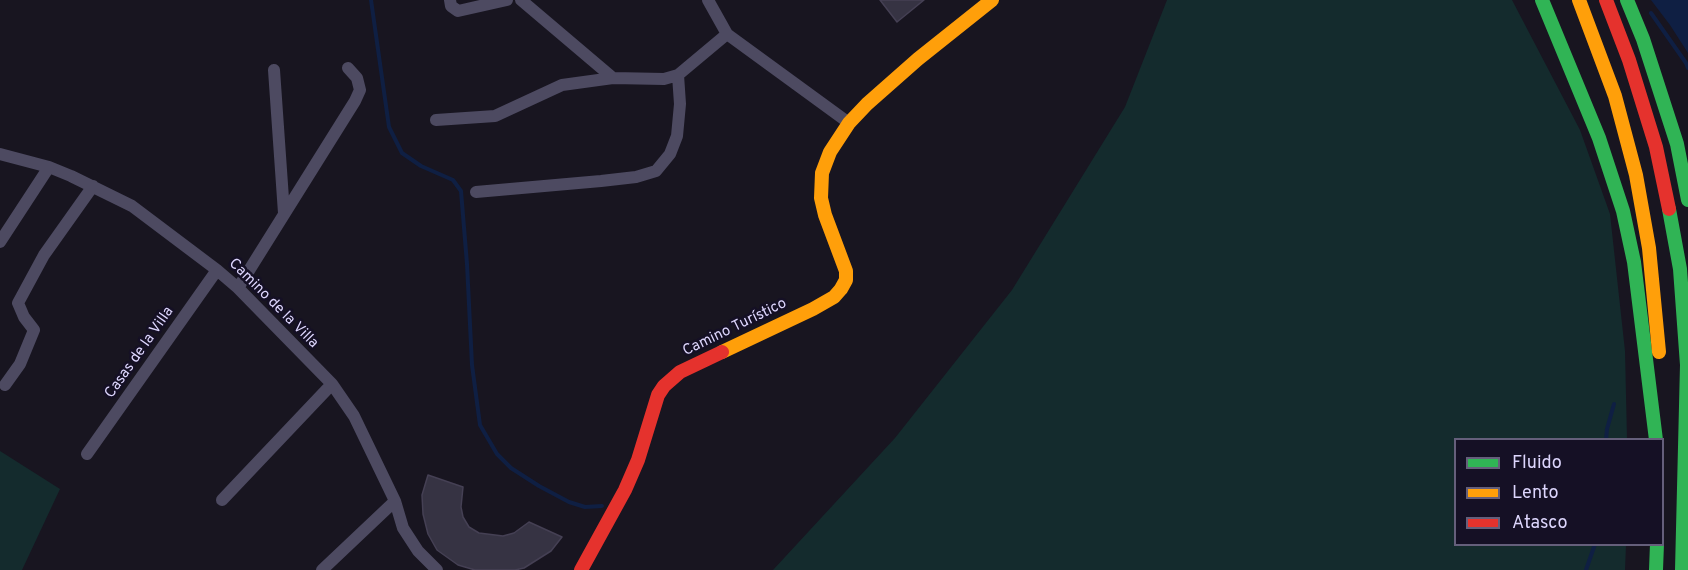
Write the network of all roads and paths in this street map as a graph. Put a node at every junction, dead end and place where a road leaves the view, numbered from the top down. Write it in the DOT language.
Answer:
graph roads {
  1 [pos="450,0"];
  2 [pos="507,0"];
  3 [pos="521,0"];
  4 [pos="708,0"];
  5 [pos="992,0"];
  6 [pos="1542,0"];
  7 [pos="1580,0"];
  8 [pos="1606,0"];
  9 [pos="1627,0"];
  10 [pos="727,34"];
  11 [pos="348,68"];
  12 [pos="274,70"];
  13 [pos="678,75"];
  14 [pos="613,78"];
  15 [pos="436,120"];
  16 [pos="849,123"];
  17 [pos="0,154"];
  18 [pos="49,167"];
  19 [pos="93,186"];
  20 [pos="477,192"];
  21 [pos="1688,200"];
  22 [pos="284,213"];
  23 [pos="0,242"];
  24 [pos="218,270"];
  25 [pos="238,288"];
  26 [pos="332,384"];
  27 [pos="5,385"];
  28 [pos="1658,438"];
  29 [pos="1658,438"];
  30 [pos="87,454"];
  31 [pos="1687,454"];
  32 [pos="222,500"];
  33 [pos="395,501"];
  34 [pos="1657,546"];
  35 [pos="322,570"];
  36 [pos="436,570"];
  37 [pos="581,570"];
  38 [pos="1656,570"];
  39 [pos="1682,570"];
  1 -- 2 [label="street"];
  3 -- 14 [label="street"];
  4 -- 10 [label="street"];
  5 -- 16 [label="main road, Camino Turístico"];
  6 -- 28 [label="main road"];
  7 -- 29 [label="main road"];
  8 -- 31 [label="main road"];
  9 -- 21 [label="main road"];
  10 -- 13 [label="street"];
  10 -- 16 [label="street"];
  11 -- 22 [label="street"];
  12 -- 22 [label="street"];
  13 -- 14 [label="street"];
  13 -- 20 [label="street"];
  14 -- 15 [label="street"];
  16 -- 37 [label="main road, Camino Turístico"];
  17 -- 18 [label="street, Camino de la Villa"];
  18 -- 19 [label="street, Camino de la Villa"];
  18 -- 23 [label="street"];
  19 -- 24 [label="street, Camino de la Villa"];
  19 -- 27 [label="street"];
  22 -- 25 [label="street"];
  24 -- 25 [label="street, Camino de la Villa"];
  24 -- 30 [label="street, Casas de la Villa"];
  25 -- 26 [label="street, Camino de la Villa"];
  26 -- 32 [label="street"];
  26 -- 33 [label="street, Camino de la Villa"];
  31 -- 39 [label="main road"];
  33 -- 35 [label="street"];
  33 -- 36 [label="street, Camino de la Villa"];
  34 -- 38 [label="main road"];
}
